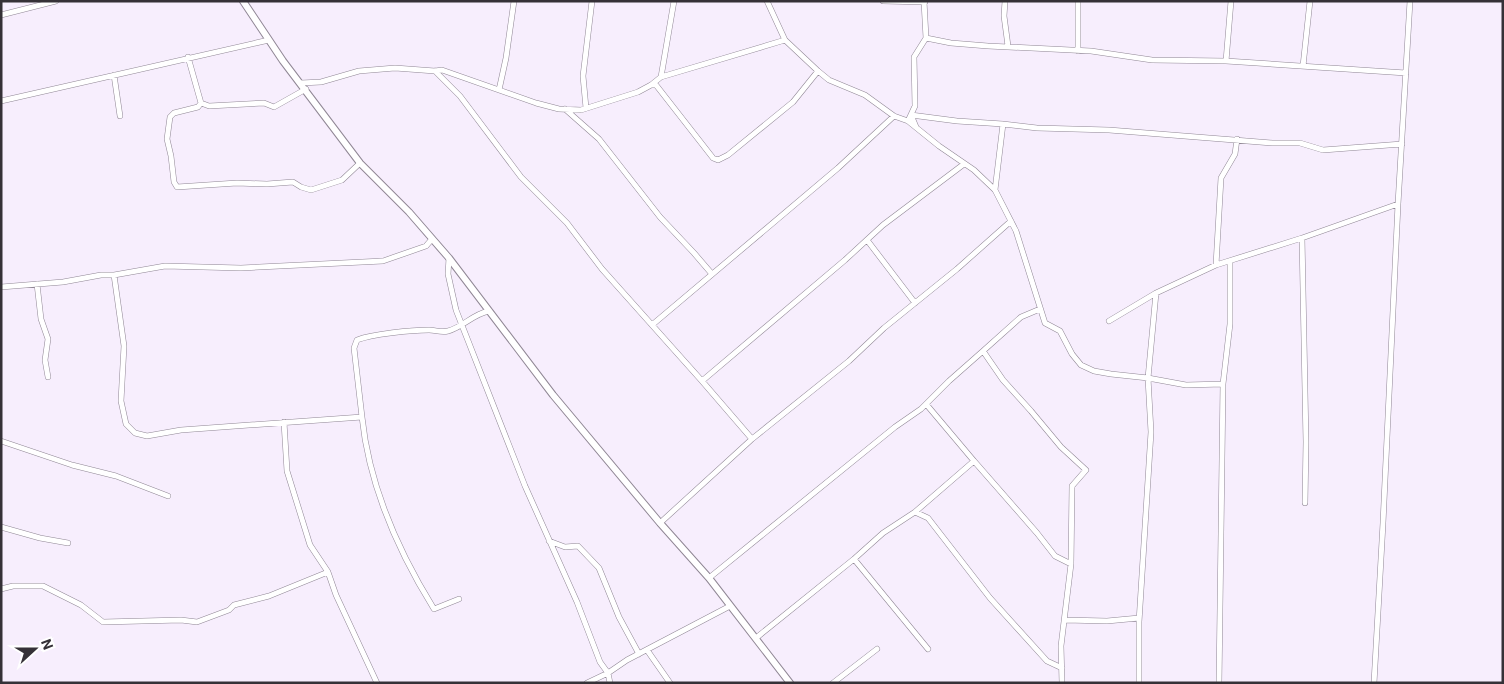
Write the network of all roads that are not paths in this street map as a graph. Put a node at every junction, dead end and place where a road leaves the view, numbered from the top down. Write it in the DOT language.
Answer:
graph roads {
  1 [pos="56,1"];
  2 [pos="243,1"];
  3 [pos="514,1"];
  4 [pos="592,1"];
  5 [pos="674,1"];
  6 [pos="767,1"];
  7 [pos="883,1"];
  8 [pos="1005,1"];
  9 [pos="1078,1"];
  10 [pos="1231,1"];
  11 [pos="1310,1"];
  12 [pos="1410,1"];
  13 [pos="924,2"];
  14 [pos="1,15"];
  15 [pos="926,38"];
  16 [pos="269,40"];
  17 [pos="785,40"];
  18 [pos="1008,46"];
  19 [pos="1078,51"];
  20 [pos="188,57"];
  21 [pos="1226,61"];
  22 [pos="1303,66"];
  23 [pos="436,71"];
  24 [pos="818,71"];
  25 [pos="1406,73"];
  26 [pos="114,76"];
  27 [pos="661,77"];
  28 [pos="300,83"];
  29 [pos="652,85"];
  30 [pos="306,89"];
  31 [pos="499,90"];
  32 [pos="1,101"];
  33 [pos="201,103"];
  34 [pos="586,108"];
  35 [pos="565,109"];
  36 [pos="910,115"];
  37 [pos="120,116"];
  38 [pos="894,116"];
  39 [pos="908,121"];
  40 [pos="1003,124"];
  41 [pos="916,128"];
  42 [pos="1237,139"];
  43 [pos="1402,144"];
  44 [pos="360,163"];
  45 [pos="964,164"];
  46 [pos="995,190"];
  47 [pos="1398,204"];
  48 [pos="1011,221"];
  49 [pos="1302,238"];
  50 [pos="432,239"];
  51 [pos="867,240"];
  52 [pos="449,258"];
  53 [pos="1230,261"];
  54 [pos="1216,265"];
  55 [pos="712,274"];
  56 [pos="114,275"];
  57 [pos="37,284"];
  58 [pos="1,287"];
  59 [pos="1156,293"];
  60 [pos="915,303"];
  61 [pos="1040,309"];
  62 [pos="489,311"];
  63 [pos="1109,321"];
  64 [pos="652,324"];
  65 [pos="462,325"];
  66 [pos="983,351"];
  67 [pos="48,377"];
  68 [pos="1148,378"];
  69 [pos="702,381"];
  70 [pos="1224,384"];
  71 [pos="926,404"];
  72 [pos="362,417"];
  73 [pos="284,422"];
  74 [pos="752,439"];
  75 [pos="1,441"];
  76 [pos="974,461"];
  77 [pos="168,496"];
  78 [pos="1304,503"];
  79 [pos="915,512"];
  80 [pos="660,523"];
  81 [pos="1,527"];
  82 [pos="549,541"];
  83 [pos="68,543"];
  84 [pos="854,559"];
  85 [pos="1071,564"];
  86 [pos="328,572"];
  87 [pos="709,578"];
  88 [pos="1,589"];
  89 [pos="459,598"];
  90 [pos="730,606"];
  91 [pos="1139,618"];
  92 [pos="1065,620"];
  93 [pos="756,638"];
  94 [pos="928,648"];
  95 [pos="877,649"];
  96 [pos="647,650"];
  97 [pos="639,654"];
  98 [pos="1062,668"];
  99 [pos="608,673"];
  100 [pos="377,683"];
  101 [pos="587,683"];
  102 [pos="610,683"];
  103 [pos="670,683"];
  104 [pos="790,683"];
  105 [pos="833,683"];
  106 [pos="1062,683"];
  107 [pos="1139,683"];
  108 [pos="1219,683"];
  109 [pos="1374,683"];
  1 -- 14 [label="street"];
  2 -- 16 [label="street"];
  3 -- 31 [label="street"];
  4 -- 34 [label="street"];
  5 -- 27 [label="street"];
  6 -- 17 [label="street"];
  7 -- 13 [label="street"];
  8 -- 18 [label="street"];
  9 -- 19 [label="street"];
  10 -- 21 [label="street"];
  11 -- 22 [label="street"];
  12 -- 25 [label="street"];
  13 -- 15 [label="street"];
  15 -- 18 [label="street"];
  15 -- 36 [label="street"];
  16 -- 20 [label="street"];
  16 -- 28 [label="street"];
  17 -- 24 [label="street"];
  17 -- 27 [label="street"];
  18 -- 19 [label="street"];
  19 -- 21 [label="street"];
  20 -- 26 [label="street"];
  20 -- 33 [label="street"];
  21 -- 22 [label="street"];
  22 -- 25 [label="street"];
  23 -- 28 [label="street"];
  23 -- 31 [label="street"];
  23 -- 64 [label="street"];
  24 -- 29 [label="street"];
  24 -- 38 [label="street"];
  25 -- 43 [label="street"];
  26 -- 32 [label="street"];
  26 -- 37 [label="street"];
  27 -- 29 [label="street"];
  28 -- 30 [label="street"];
  29 -- 34 [label="street"];
  30 -- 33 [label="street"];
  30 -- 44 [label="street"];
  31 -- 35 [label="street"];
  33 -- 44 [label="street"];
  34 -- 35 [label="street"];
  35 -- 55 [label="street"];
  36 -- 39 [label="street"];
  36 -- 40 [label="street"];
  36 -- 41 [label="street"];
  38 -- 39 [label="street"];
  38 -- 55 [label="street"];
  39 -- 41 [label="street"];
  40 -- 42 [label="street"];
  40 -- 46 [label="street"];
  41 -- 45 [label="street"];
  42 -- 43 [label="street"];
  42 -- 54 [label="street"];
  43 -- 47 [label="street"];
  44 -- 50 [label="street"];
  45 -- 46 [label="street"];
  45 -- 51 [label="street"];
  46 -- 48 [label="street"];
  47 -- 49 [label="street"];
  47 -- 109 [label="street"];
  48 -- 60 [label="street"];
  48 -- 61 [label="street"];
  49 -- 53 [label="street"];
  49 -- 78 [label="street"];
  50 -- 52 [label="street"];
  50 -- 56 [label="street"];
  51 -- 60 [label="street"];
  51 -- 69 [label="street"];
  52 -- 62 [label="street"];
  52 -- 65 [label="street"];
  53 -- 54 [label="street"];
  53 -- 70 [label="street"];
  54 -- 59 [label="street"];
  55 -- 64 [label="street"];
  56 -- 57 [label="street"];
  56 -- 73 [label="street"];
  57 -- 58 [label="street"];
  57 -- 67 [label="street"];
  59 -- 63 [label="street"];
  59 -- 68 [label="street"];
  60 -- 74 [label="street"];
  61 -- 66 [label="street"];
  61 -- 68 [label="street"];
  62 -- 65 [label="street"];
  62 -- 80 [label="street"];
  64 -- 69 [label="street"];
  65 -- 72 [label="street"];
  65 -- 82 [label="street"];
  66 -- 71 [label="street"];
  66 -- 85 [label="street"];
  68 -- 70 [label="street"];
  68 -- 91 [label="street"];
  69 -- 74 [label="street"];
  70 -- 108 [label="street"];
  71 -- 76 [label="street"];
  71 -- 87 [label="street"];
  72 -- 73 [label="street"];
  72 -- 89 [label="street"];
  73 -- 86 [label="street"];
  74 -- 80 [label="street"];
  75 -- 77 [label="street"];
  76 -- 79 [label="street"];
  76 -- 85 [label="street"];
  79 -- 84 [label="street"];
  79 -- 98 [label="street"];
  80 -- 87 [label="street"];
  81 -- 83 [label="street"];
  82 -- 97 [label="street"];
  82 -- 99 [label="street"];
  84 -- 93 [label="street"];
  84 -- 94 [label="street"];
  85 -- 92 [label="street"];
  86 -- 88 [label="street"];
  86 -- 100 [label="street"];
  87 -- 90 [label="street"];
  90 -- 93 [label="street"];
  90 -- 96 [label="street"];
  91 -- 92 [label="street"];
  91 -- 107 [label="street"];
  92 -- 98 [label="street"];
  93 -- 104 [label="street"];
  95 -- 105 [label="street"];
  96 -- 97 [label="street"];
  96 -- 103 [label="street"];
  97 -- 99 [label="street"];
  98 -- 106 [label="street"];
  99 -- 101 [label="street"];
  99 -- 102 [label="street"];
}
